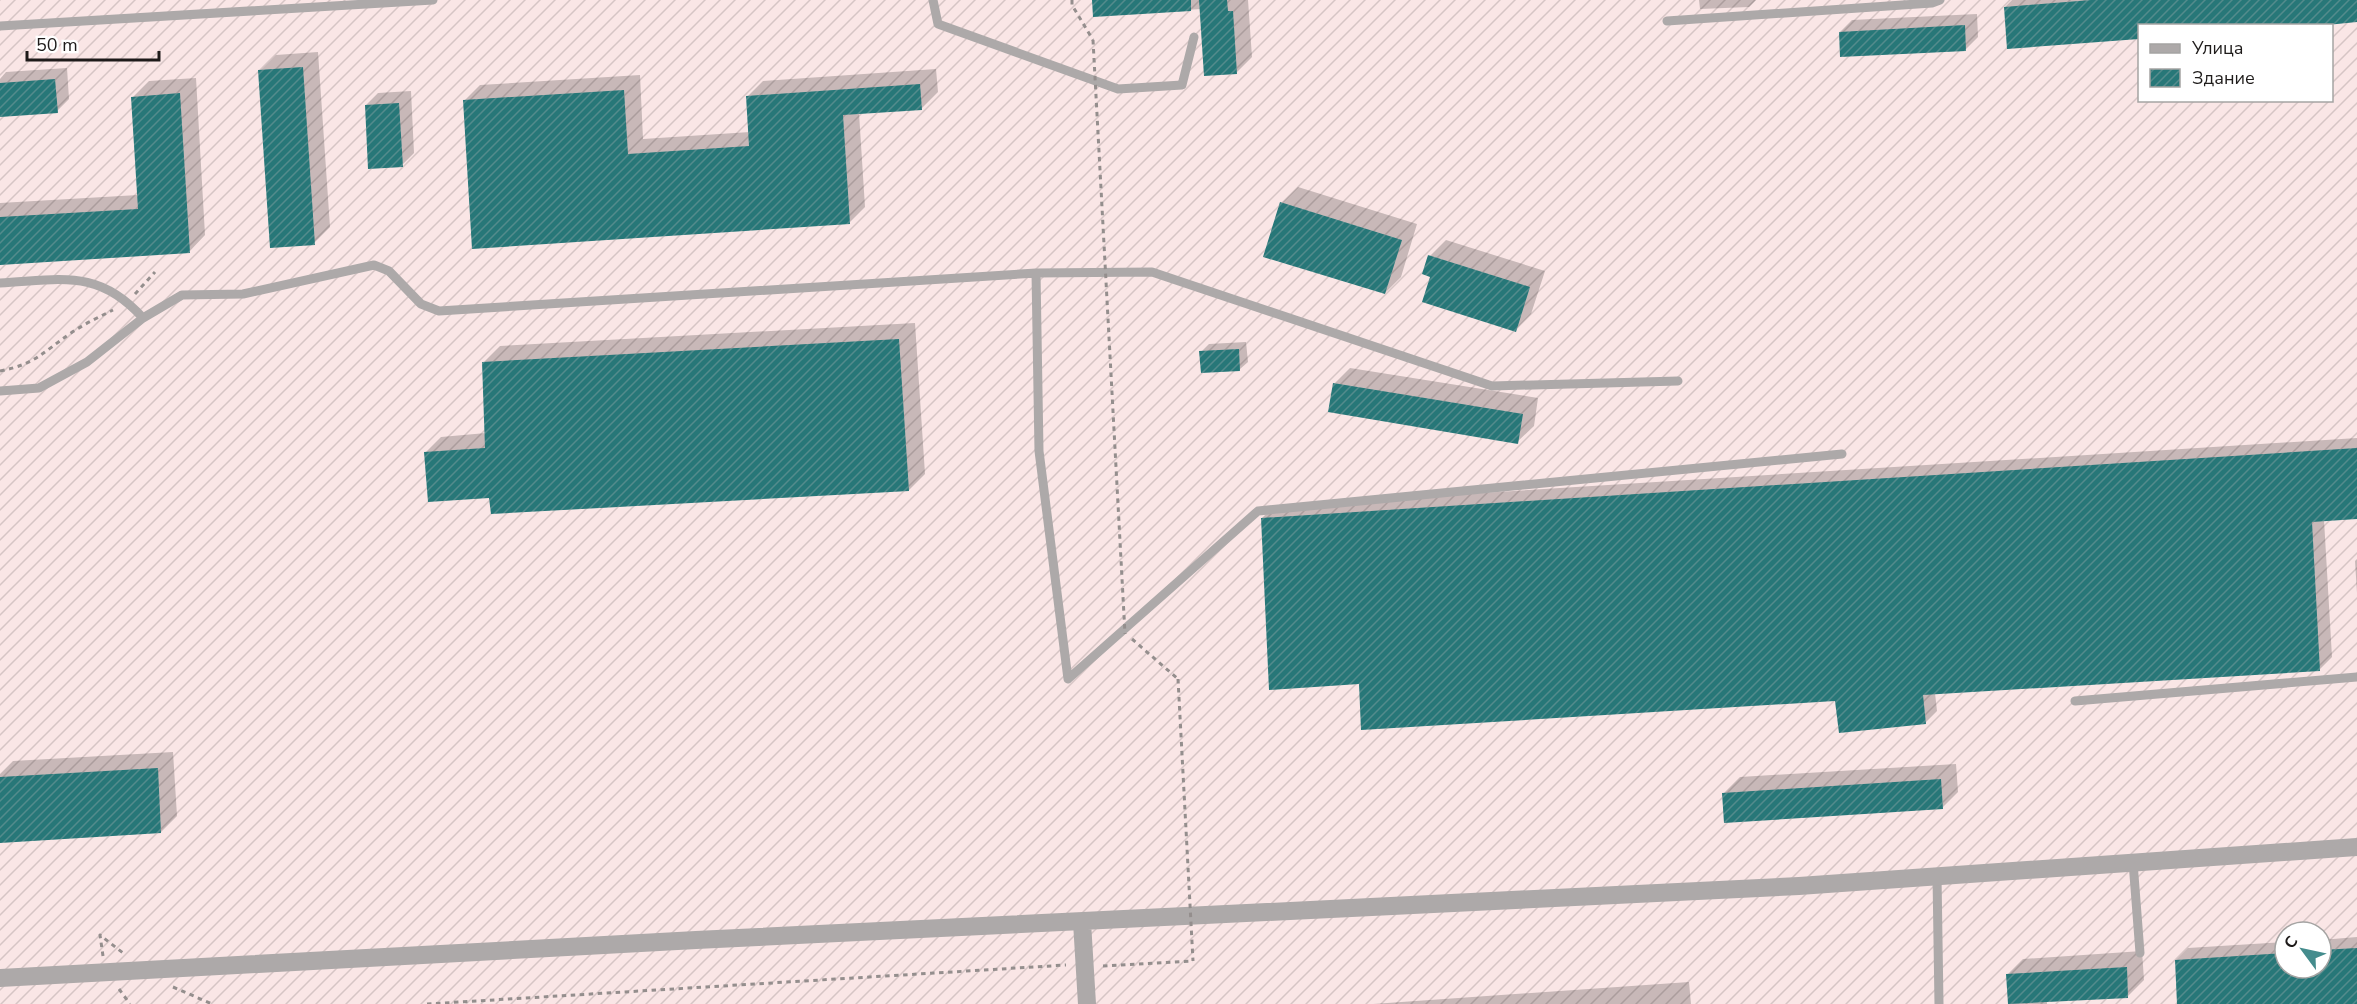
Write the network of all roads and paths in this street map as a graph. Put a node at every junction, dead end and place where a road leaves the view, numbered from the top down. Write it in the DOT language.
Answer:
graph roads {
  1 [pos="433,0"];
  2 [pos="933,0"];
  3 [pos="1072,0"];
  4 [pos="1940,0"];
  5 [pos="1667,21"];
  6 [pos="0,26"];
  7 [pos="1194,37"];
  8 [pos="155,272"];
  9 [pos="1036,273"];
  10 [pos="0,283"];
  11 [pos="128,301"];
  12 [pos="143,318"];
  13 [pos="0,371"];
  14 [pos="1678,381"];
  15 [pos="0,391"];
  16 [pos="1842,454"];
  17 [pos="2357,677"];
  18 [pos="2075,701"];
  19 [pos="2357,847"];
  20 [pos="2133,862"];
  21 [pos="1937,876"];
  22 [pos="1082,922"];
  23 [pos="2140,952"];
  24 [pos="1085,967"];
  25 [pos="0,978"];
  26 [pos="427,1004"];
  27 [pos="1087,1004"];
  28 [pos="1939,1004"];
  1 -- 6 [label="lane"];
  2 -- 7 [label="lane"];
  3 -- 24 [label="path, bridge"];
  4 -- 5 [label="lane"];
  8 -- 11 [label="path"];
  9 -- 12 [label="lane"];
  9 -- 14 [label="lane"];
  9 -- 16 [label="lane"];
  10 -- 11 [label="lane"];
  11 -- 12 [label="lane"];
  11 -- 13 [label="path"];
  12 -- 15 [label="lane"];
  17 -- 18 [label="lane"];
  19 -- 20 [label="street"];
  20 -- 21 [label="street"];
  20 -- 23 [label="lane"];
  21 -- 22 [label="street"];
  21 -- 28 [label="lane"];
  22 -- 24 [label="street"];
  22 -- 25 [label="street"];
  24 -- 26 [label="path"];
  24 -- 27 [label="street"];
}
